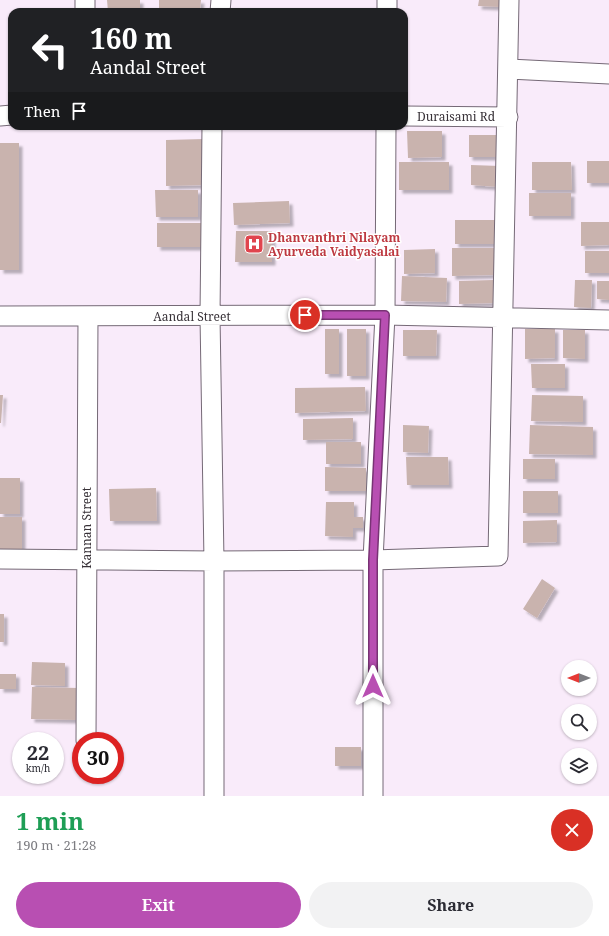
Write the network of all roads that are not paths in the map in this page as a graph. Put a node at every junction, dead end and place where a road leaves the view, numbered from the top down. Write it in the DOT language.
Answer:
graph roads {
  1 [pos="510,0"];
  2 [pos="508,69"];
  3 [pos="609,74"];
  4 [pos="408,116"];
  5 [pos="508,117"];
  6 [pos="212,130"];
  7 [pos="386,130"];
  8 [pos="385,315"];
  9 [pos="0,316"];
  10 [pos="88,316"];
  11 [pos="210,316"];
  12 [pos="502,317"];
  13 [pos="609,320"];
  14 [pos="0,559"];
  15 [pos="86,560"];
  16 [pos="373,560"];
  17 [pos="214,561"];
  18 [pos="86,732"];
  19 [pos="214,796"];
  20 [pos="373,796"];
  1 -- 2 [label="street"];
  2 -- 3 [label="street"];
  2 -- 5 [label="street"];
  4 -- 5 [label="street, Duraisami Rd"];
  5 -- 12 [label="street"];
  6 -- 11 [label="street"];
  7 -- 8 [label="street"];
  8 -- 11 [label="street, Aandal Street"];
  8 -- 12 [label="street, Aandal Street"];
  8 -- 16 [label="street"];
  9 -- 10 [label="street, Aandal Street"];
  10 -- 11 [label="street, Aandal Street"];
  10 -- 15 [label="street, Kannan Street"];
  11 -- 17 [label="street"];
  12 -- 13 [label="street, Aandal Street"];
  12 -- 16 [label="street"];
  14 -- 15 [label="street"];
  15 -- 17 [label="street"];
  15 -- 18 [label="street, Kannan Street"];
  16 -- 17 [label="street"];
  16 -- 20 [label="street"];
  17 -- 19 [label="street"];
}
